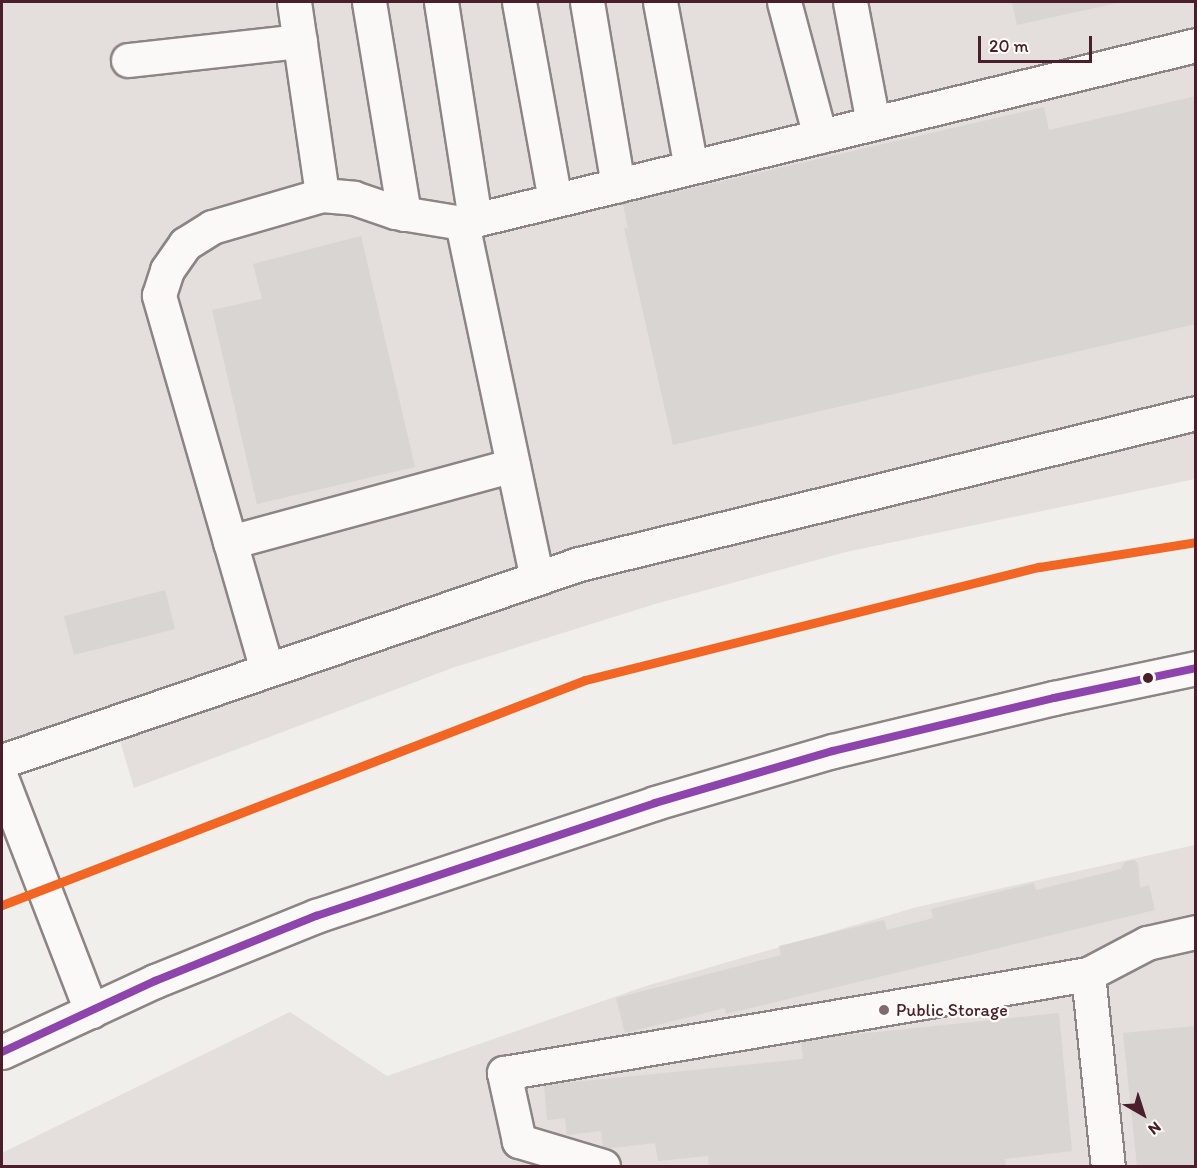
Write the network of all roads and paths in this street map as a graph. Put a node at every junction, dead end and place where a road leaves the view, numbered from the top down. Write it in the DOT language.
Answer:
graph roads {
  1 [pos="294,2"];
  2 [pos="369,2"];
  3 [pos="441,2"];
  4 [pos="519,2"];
  5 [pos="587,2"];
  6 [pos="660,2"];
  7 [pos="784,2"];
  8 [pos="850,2"];
  9 [pos="300,41"];
  10 [pos="1196,45"];
  11 [pos="128,60"];
  12 [pos="873,123"];
  13 [pos="820,136"];
  14 [pos="691,167"];
  15 [pos="618,185"];
  16 [pos="322,195"];
  17 [pos="555,200"];
  18 [pos="404,214"];
  19 [pos="468,222"];
  20 [pos="1196,413"];
  21 [pos="513,465"];
  22 [pos="230,542"];
  23 [pos="537,578"];
  24 [pos="1196,668"];
  25 [pos="267,670"];
  26 [pos="2,761"];
  27 [pos="2,780"];
  28 [pos="1196,932"];
  29 [pos="1088,974"];
  30 [pos="91,1011"];
  31 [pos="2,1052"];
  32 [pos="603,1167"];
  33 [pos="1108,1167"];
  1 -- 9 [label="main road"];
  2 -- 18 [label="main road"];
  3 -- 19 [label="main road"];
  4 -- 17 [label="main road"];
  5 -- 15 [label="main road"];
  6 -- 14 [label="main road"];
  7 -- 13 [label="main road"];
  8 -- 12 [label="main road"];
  9 -- 11 [label="main road"];
  9 -- 16 [label="main road"];
  10 -- 12 [label="main road"];
  12 -- 13 [label="main road"];
  13 -- 14 [label="main road"];
  14 -- 15 [label="main road"];
  15 -- 17 [label="main road"];
  16 -- 18 [label="main road"];
  16 -- 22 [label="main road"];
  17 -- 19 [label="main road"];
  18 -- 19 [label="main road"];
  19 -- 21 [label="main road"];
  20 -- 23 [label="main road"];
  21 -- 22 [label="main road"];
  21 -- 23 [label="main road"];
  22 -- 25 [label="main road"];
  23 -- 25 [label="main road"];
  24 -- 30 [label="main road"];
  25 -- 26 [label="main road"];
  27 -- 30 [label="main road"];
  28 -- 29 [label="main road"];
  29 -- 32 [label="main road"];
  29 -- 33 [label="main road"];
  30 -- 31 [label="main road"];
}
